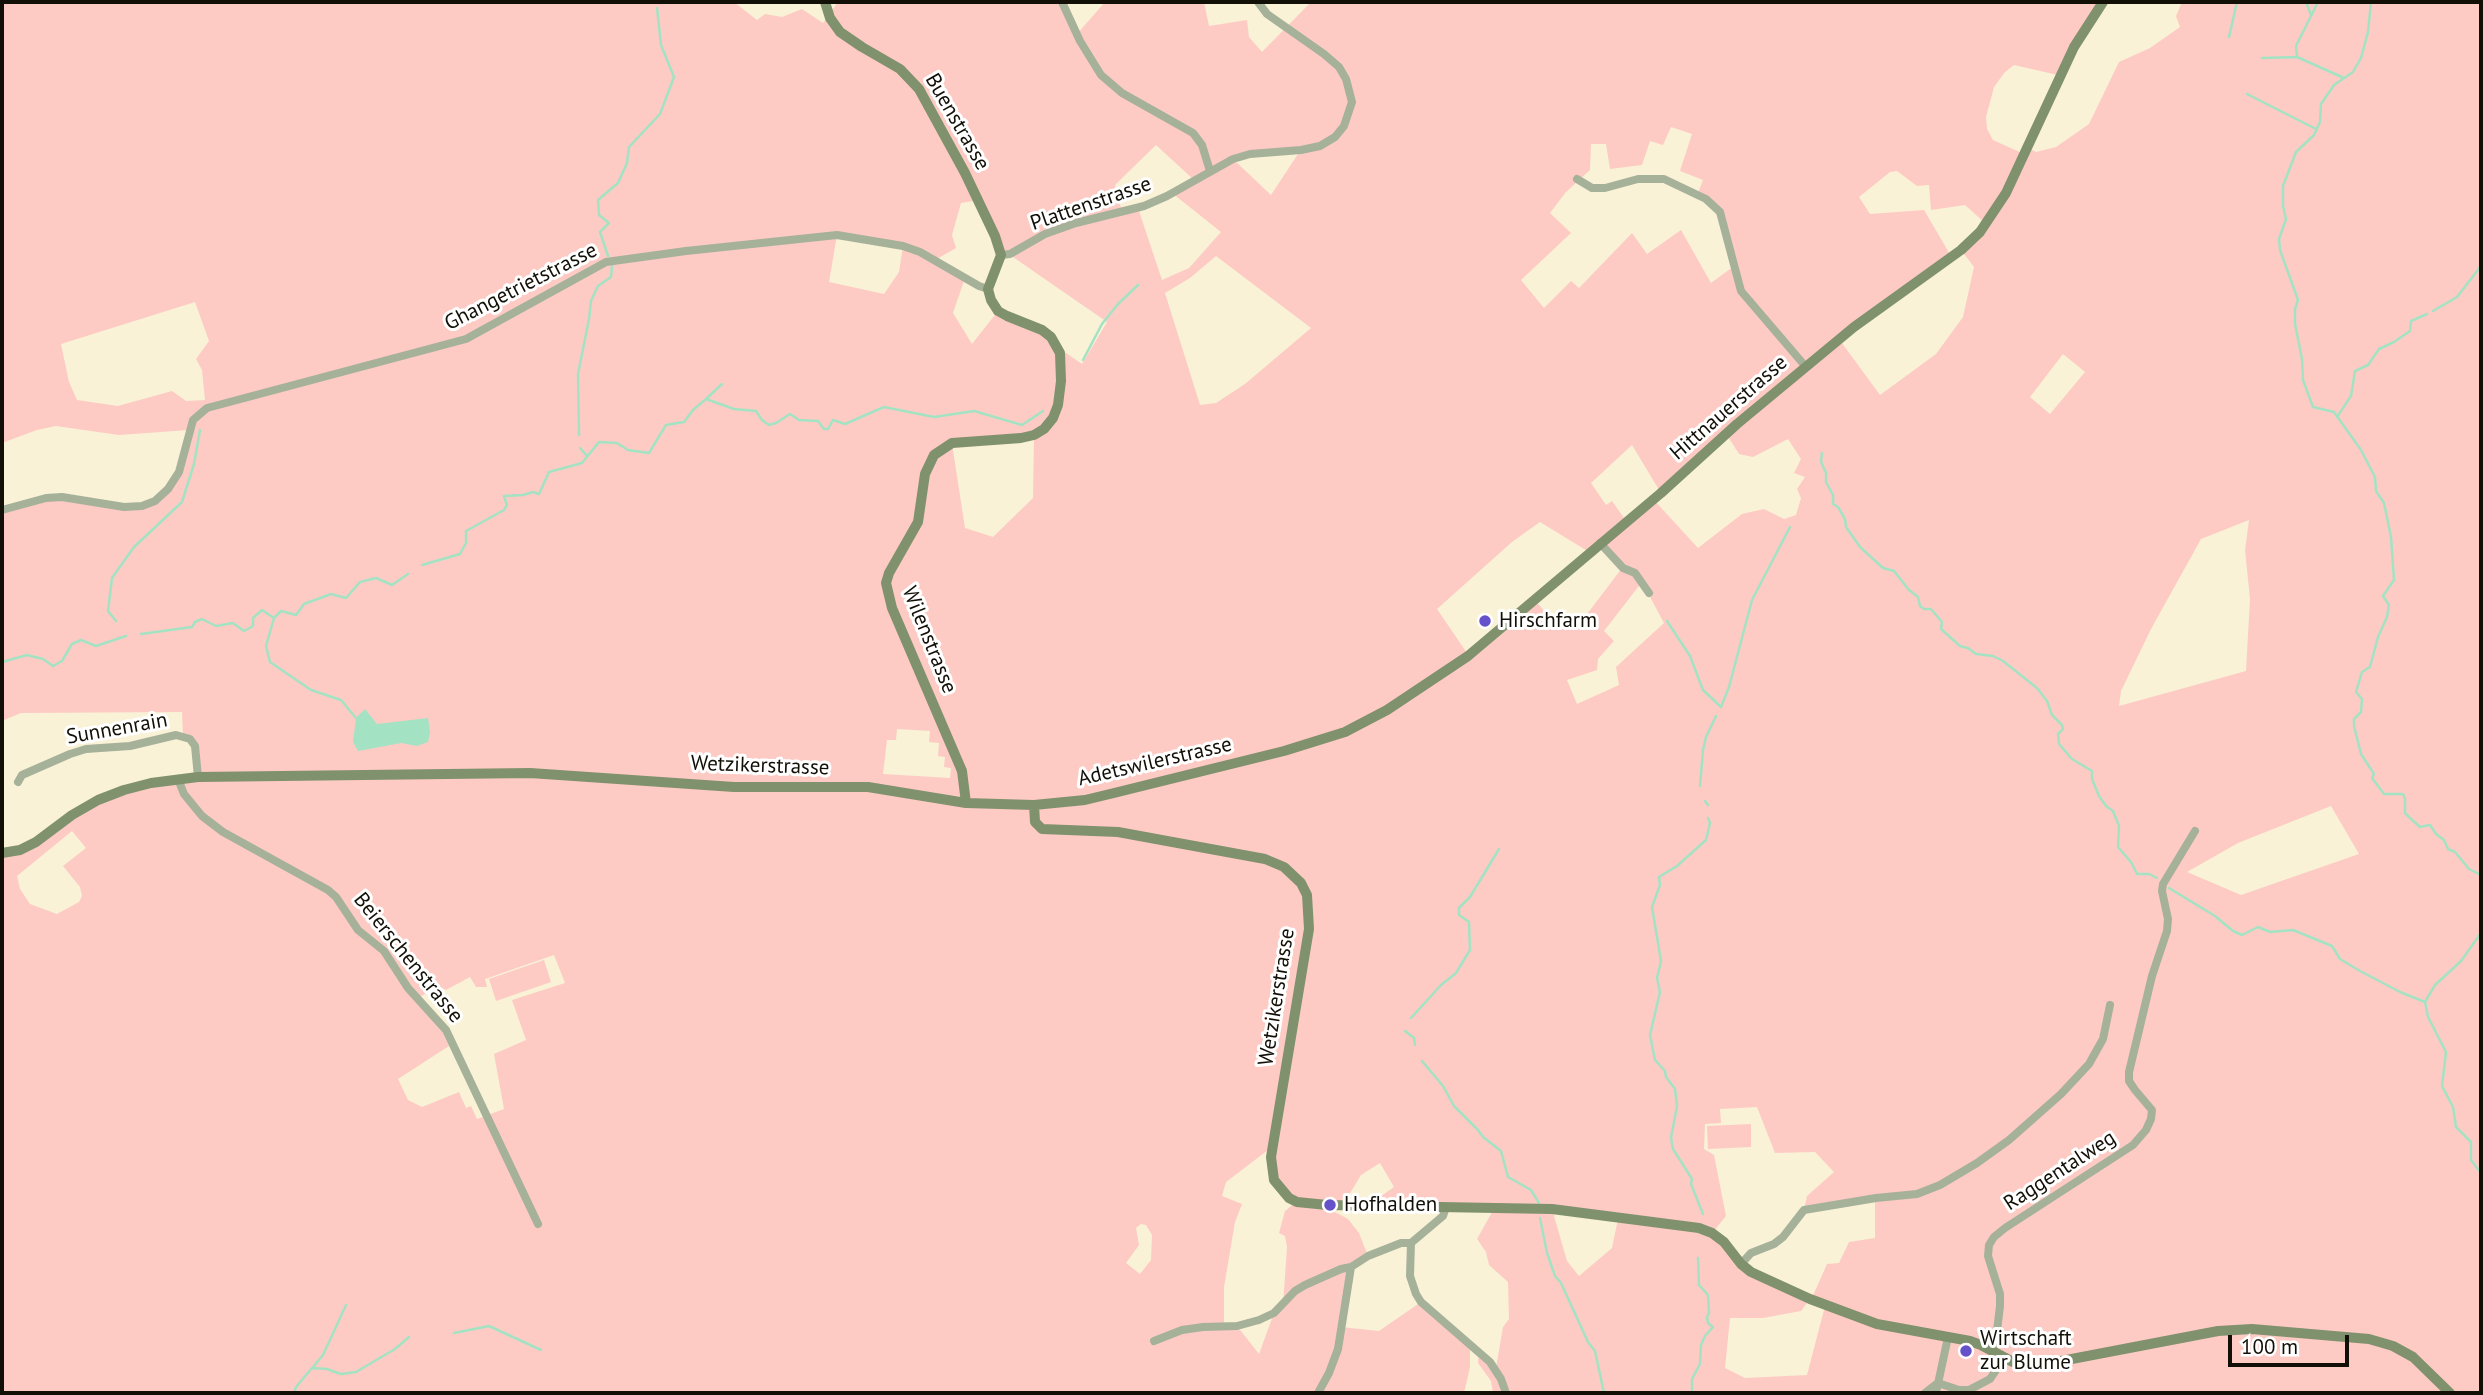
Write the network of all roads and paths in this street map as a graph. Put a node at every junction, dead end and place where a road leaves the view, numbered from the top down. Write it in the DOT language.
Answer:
graph roads {
  1 [pos="825,2"];
  2 [pos="1062,2"];
  3 [pos="1258,2"];
  4 [pos="2103,2"];
  5 [pos="1210,171"];
  6 [pos="1577,179"];
  7 [pos="1001,256"];
  8 [pos="988,289"];
  9 [pos="1806,367"];
  10 [pos="2,510"];
  11 [pos="1600,542"];
  12 [pos="1649,593"];
  13 [pos="1284,751"];
  14 [pos="198,777"];
  15 [pos="178,779"];
  16 [pos="18,782"];
  17 [pos="966,803"];
  18 [pos="1034,805"];
  19 [pos="2195,831"];
  20 [pos="2,853"];
  21 [pos="2110,1005"];
  22 [pos="1447,1207"];
  23 [pos="538,1224"];
  24 [pos="1411,1243"];
  25 [pos="1741,1264"];
  26 [pos="1351,1267"];
  27 [pos="1948,1338"];
  28 [pos="1154,1341"];
  29 [pos="1991,1350"];
  30 [pos="2004,1358"];
  31 [pos="1938,1383"];
  32 [pos="1318,1393"];
  33 [pos="1506,1393"];
  34 [pos="1925,1393"];
  35 [pos="1936,1393"];
  36 [pos="2450,1393"];
  1 -- 7 [label="street, Buenstrasse"];
  2 -- 5 [label="street"];
  3 -- 5 [label="street, Plattenstrasse"];
  4 -- 9 [label="street, Hittnauerstrasse"];
  5 -- 7 [label="street, Plattenstrasse"];
  6 -- 9 [label="street"];
  7 -- 8 [label="street"];
  8 -- 10 [label="street, Ghangetrietstrasse"];
  8 -- 17 [label="street, Wilenstrasse"];
  9 -- 11 [label="street, Hittnauerstrasse"];
  11 -- 12 [label="street"];
  11 -- 13 [label="street, Hittnauerstrasse"];
  13 -- 18 [label="street, Adetswilerstrasse"];
  14 -- 15 [label="street, Wetzikerstrasse"];
  14 -- 16 [label="street, Sunnenrain"];
  14 -- 17 [label="street, Wetzikerstrasse"];
  15 -- 20 [label="street, Wetzikerstrasse"];
  15 -- 23 [label="street, Beierschenstrasse"];
  17 -- 18 [label="street, Wetzikerstrasse"];
  18 -- 22 [label="street, Wetzikerstrasse"];
  19 -- 29 [label="street, Raggentalweg"];
  21 -- 25 [label="street"];
  22 -- 24 [label="street"];
  22 -- 25 [label="street, Wetzikerstrasse"];
  24 -- 26 [label="street"];
  24 -- 33 [label="street"];
  25 -- 27 [label="street, Wetzikerstrasse"];
  26 -- 28 [label="street"];
  26 -- 32 [label="street"];
  27 -- 29 [label="street, Wetzikerstrasse"];
  27 -- 31 [label="street"];
  29 -- 30 [label="street, Wetzikerstrasse"];
  30 -- 31 [label="street"];
  30 -- 36 [label="street, Wetzikerstrasse"];
  31 -- 34 [label="street"];
  31 -- 35 [label="street"];
}
